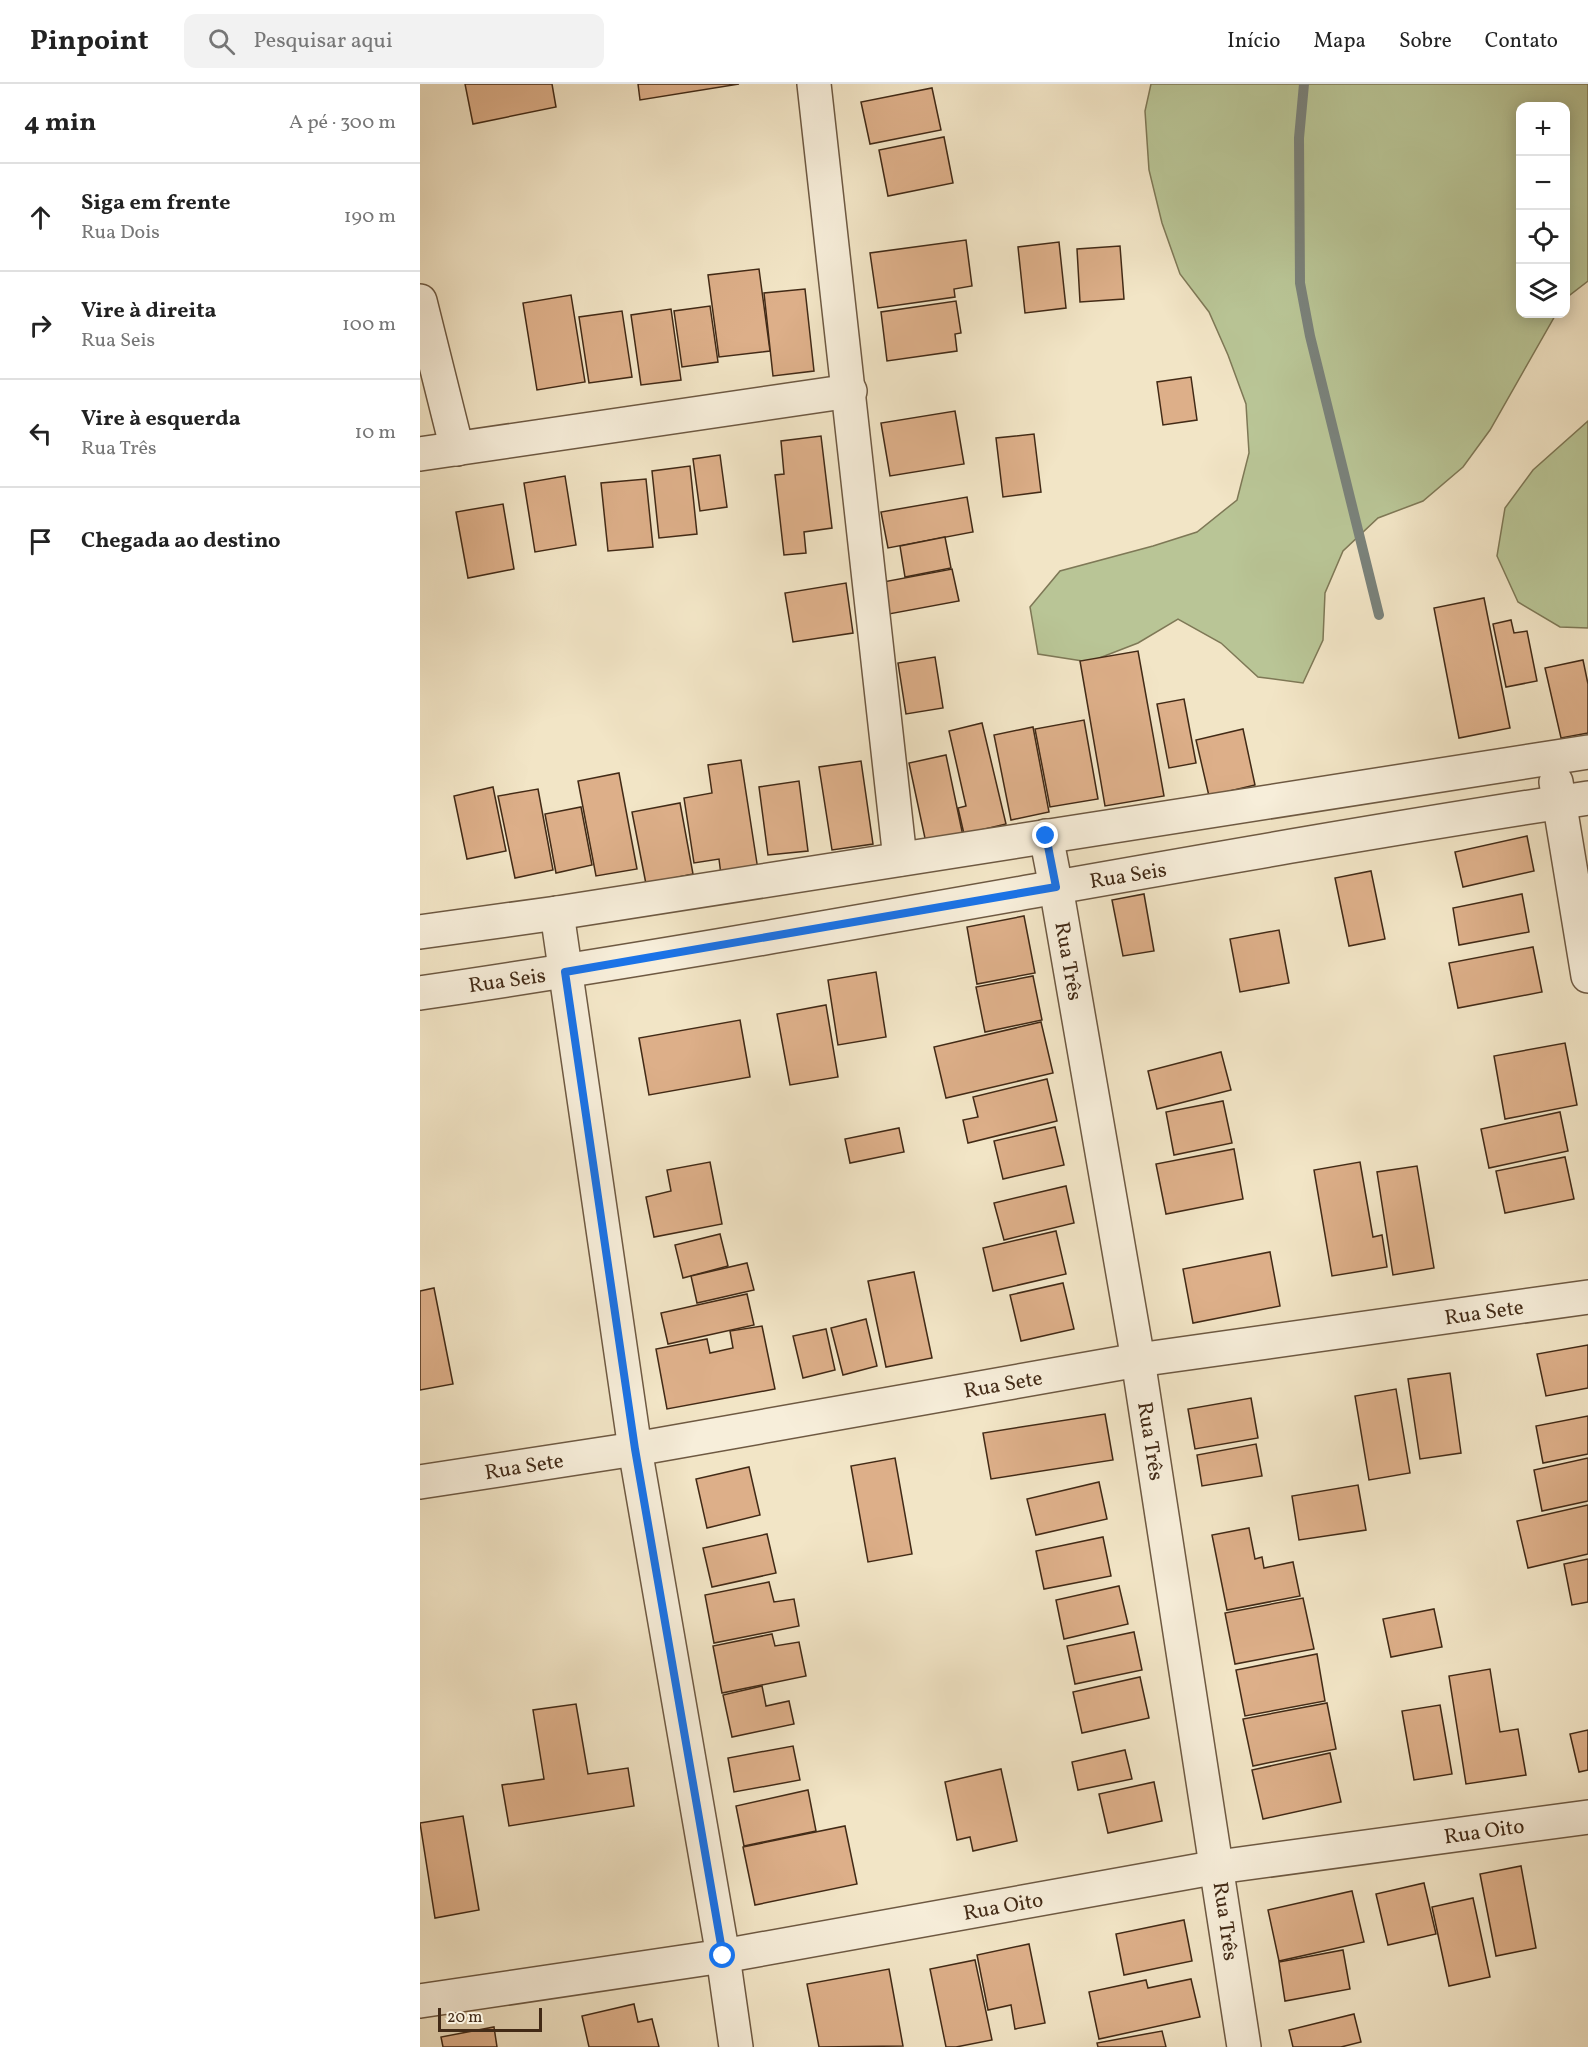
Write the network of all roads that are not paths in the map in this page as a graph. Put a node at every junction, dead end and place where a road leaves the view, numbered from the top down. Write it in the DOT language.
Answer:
graph roads {
  1 [pos="814,84"];
  2 [pos="420,301"];
  3 [pos="850,391"];
  4 [pos="457,449"];
  5 [pos="420,454"];
  6 [pos="1588,752"];
  7 [pos="1551,757"];
  8 [pos="1574,800"];
  9 [pos="1046,836"];
  10 [pos="900,859"];
  11 [pos="1056,887"];
  12 [pos="557,913"];
  13 [pos="420,932"];
  14 [pos="565,972"];
  15 [pos="1588,976"];
  16 [pos="420,993"];
  17 [pos="1588,1297"];
  18 [pos="1138,1360"];
  19 [pos="635,1449"];
  20 [pos="420,1482"];
  21 [pos="1588,1817"];
  22 [pos="1218,1867"];
  23 [pos="723,1956"];
  24 [pos="420,2001"];
  25 [pos="736,2047"];
  26 [pos="1244,2047"];
  1 -- 3 [label="street"];
  2 -- 4 [label="street"];
  3 -- 4 [label="street"];
  3 -- 10 [label="street"];
  4 -- 5 [label="street"];
  6 -- 7 [label="street"];
  7 -- 8 [label="street"];
  7 -- 9 [label="street"];
  8 -- 11 [label="street, Rua Seis"];
  8 -- 15 [label="street"];
  9 -- 10 [label="street"];
  9 -- 11 [label="street, Rua Três"];
  10 -- 12 [label="street"];
  11 -- 14 [label="street, Rua Seis"];
  11 -- 18 [label="street, Rua Três"];
  12 -- 13 [label="street"];
  12 -- 14 [label="street"];
  14 -- 16 [label="street, Rua Seis"];
  14 -- 19 [label="street"];
  17 -- 18 [label="street, Rua Sete"];
  18 -- 19 [label="street, Rua Sete"];
  18 -- 22 [label="street, Rua Três"];
  19 -- 20 [label="street, Rua Sete"];
  19 -- 23 [label="street"];
  21 -- 22 [label="street, Rua Oito"];
  22 -- 23 [label="street, Rua Oito"];
  22 -- 26 [label="street, Rua Três"];
  23 -- 24 [label="street, Rua Oito"];
  23 -- 25 [label="street"];
}
